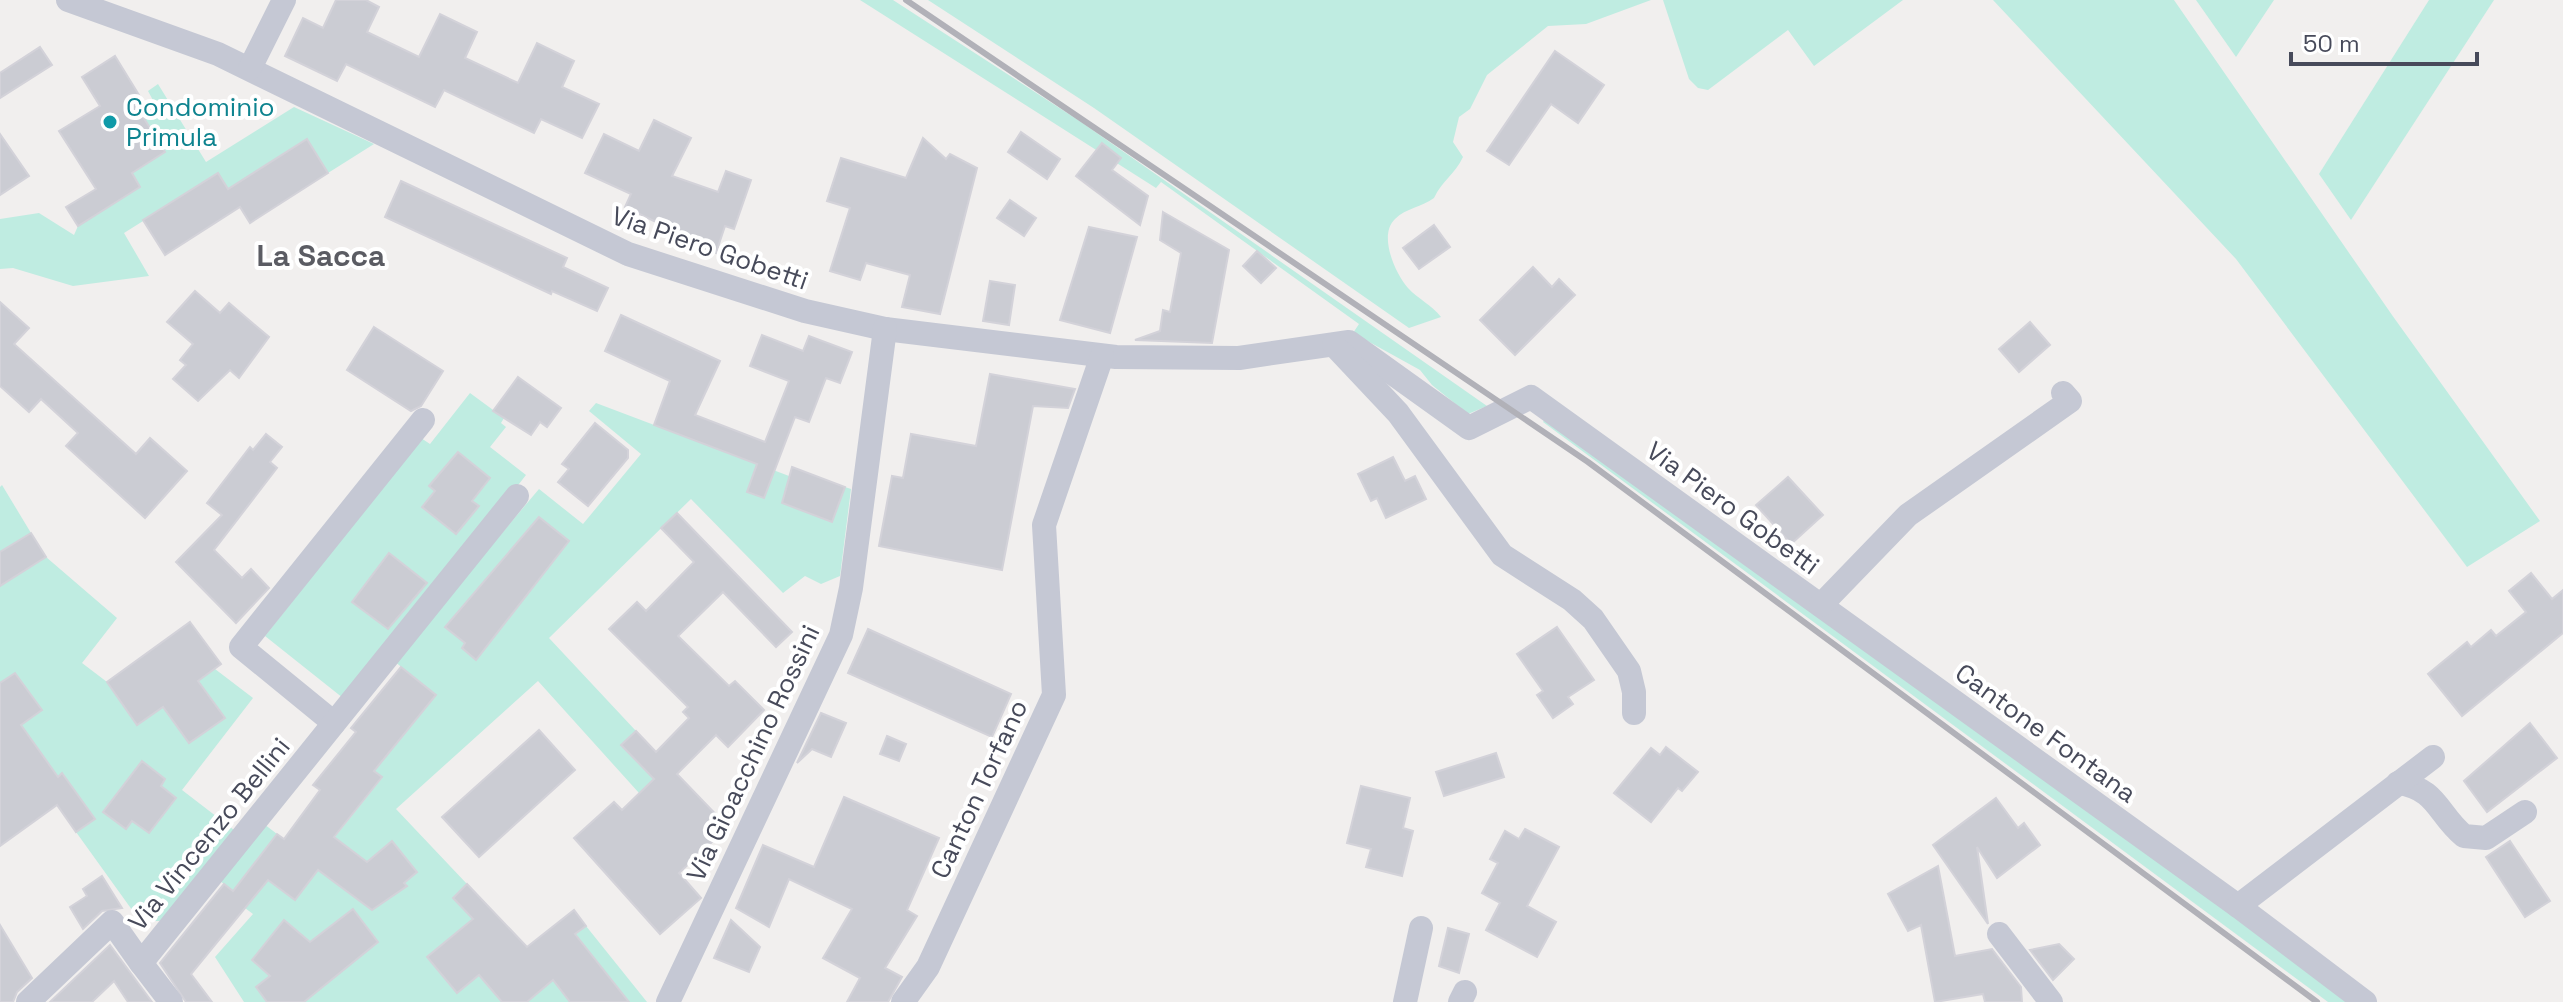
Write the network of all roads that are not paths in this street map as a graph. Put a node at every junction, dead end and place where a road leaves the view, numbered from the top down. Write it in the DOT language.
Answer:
graph roads {
  1 [pos="68,0"];
  2 [pos="284,0"];
  3 [pos="250,68"];
  4 [pos="885,329"];
  5 [pos="1334,345"];
  6 [pos="1102,356"];
  7 [pos="2063,393"];
  8 [pos="423,420"];
  9 [pos="517,496"];
  10 [pos="1821,605"];
  11 [pos="1634,713"];
  12 [pos="334,723"];
  13 [pos="2433,757"];
  14 [pos="2398,783"];
  15 [pos="2525,812"];
  16 [pos="2238,906"];
  17 [pos="1421,928"];
  18 [pos="1999,934"];
  19 [pos="141,963"];
  20 [pos="28,1002"];
  21 [pos="171,1002"];
  22 [pos="668,1002"];
  23 [pos="903,1002"];
  24 [pos="1405,1002"];
  25 [pos="2051,1002"];
  26 [pos="2365,1002"];
  1 -- 3 [label="street, Via Piero Gobetti"];
  2 -- 3 [label="street"];
  3 -- 4 [label="street, Via Piero Gobetti"];
  4 -- 6 [label="street, Via Piero Gobetti"];
  4 -- 22 [label="street, Via Gioacchino Rossini"];
  5 -- 6 [label="street, Via Piero Gobetti"];
  5 -- 10 [label="street, Via Piero Gobetti"];
  5 -- 11 [label="street"];
  6 -- 23 [label="street, Canton Torfano"];
  7 -- 10 [label="street, Via Piero Gobetti"];
  8 -- 12 [label="street"];
  9 -- 12 [label="street, Via Vincenzo Bellini"];
  10 -- 16 [label="street, Cantone Fontana"];
  12 -- 19 [label="street, Via Vincenzo Bellini"];
  13 -- 14 [label="street"];
  14 -- 15 [label="street"];
  14 -- 16 [label="street"];
  16 -- 26 [label="street, Cantone Fontana"];
  17 -- 24 [label="street"];
  18 -- 25 [label="street"];
  19 -- 20 [label="street, Via Vincenzo Bellini"];
  19 -- 21 [label="street"];
}
